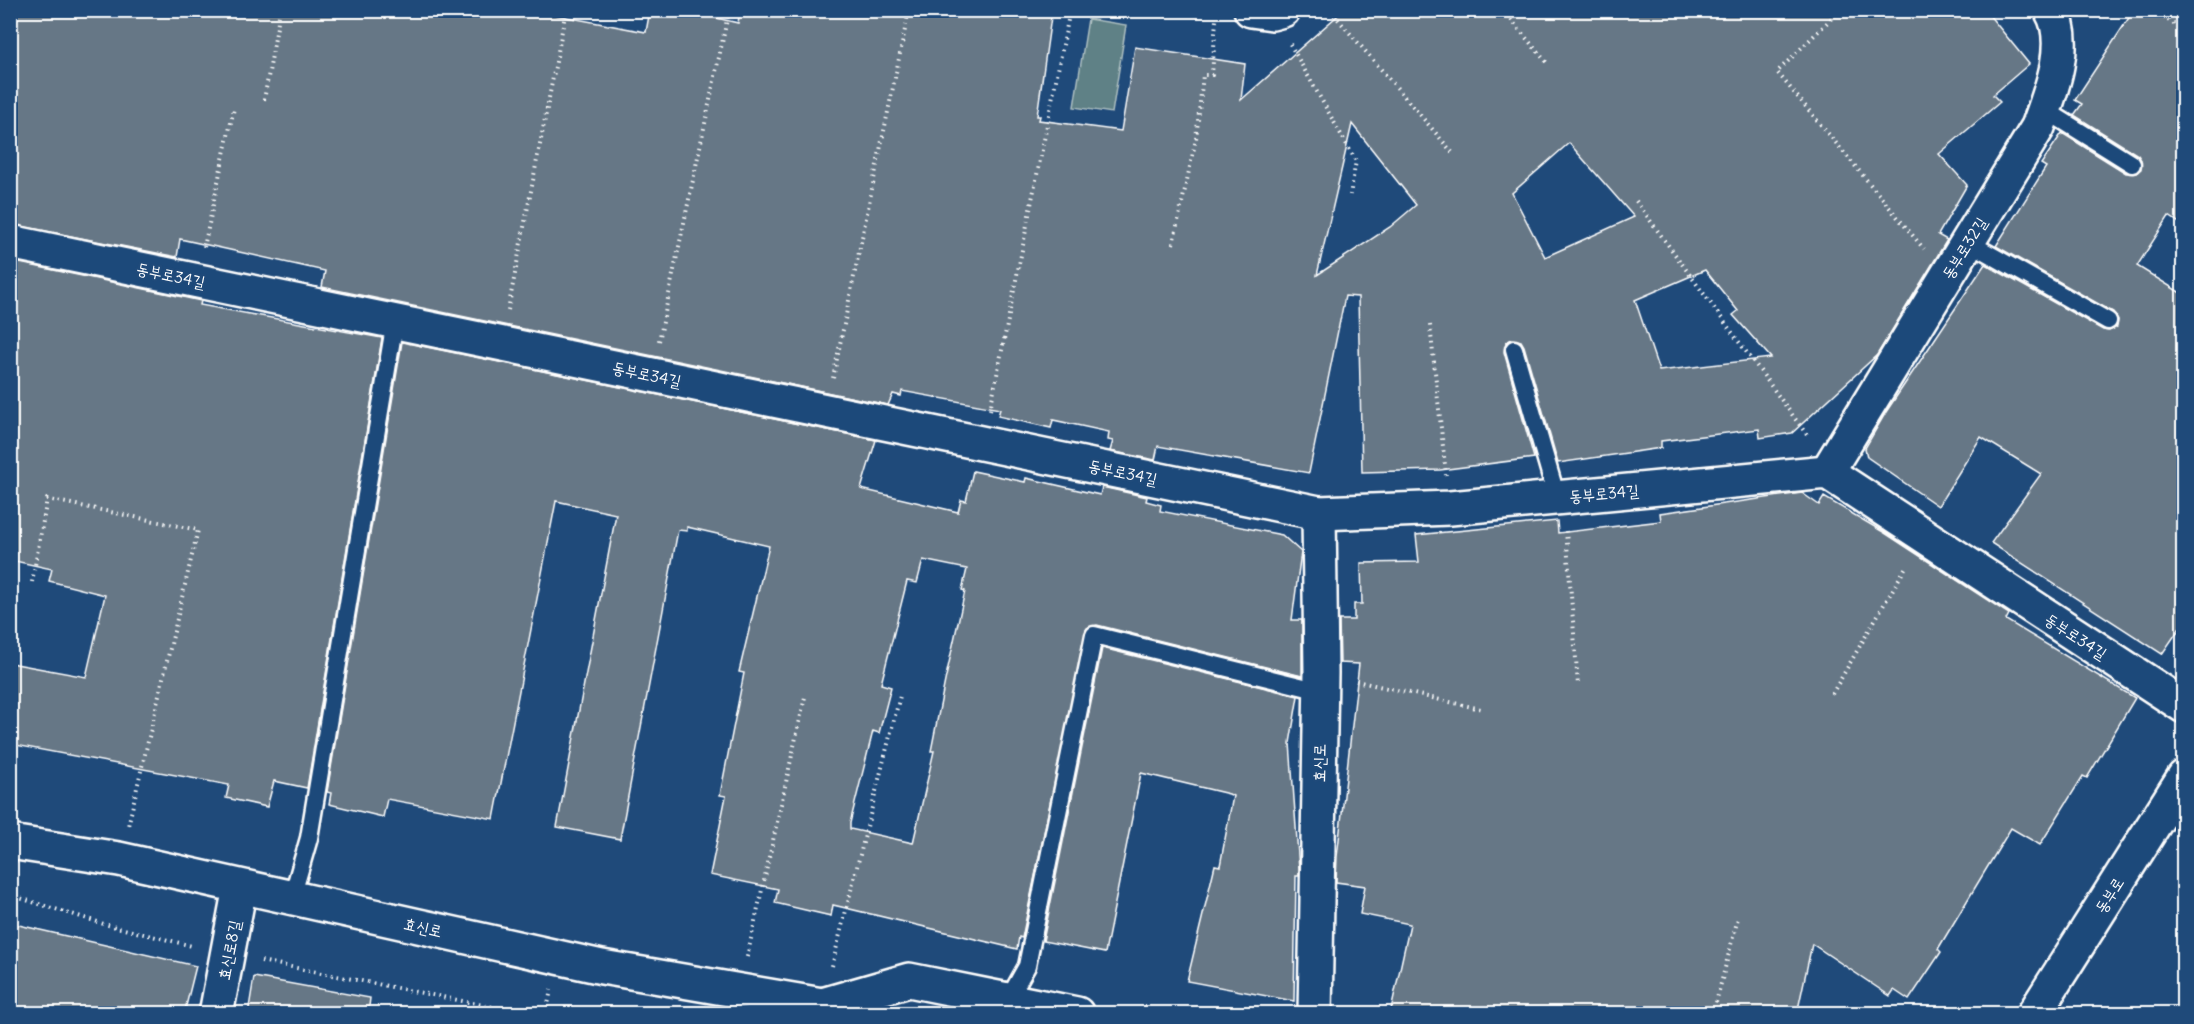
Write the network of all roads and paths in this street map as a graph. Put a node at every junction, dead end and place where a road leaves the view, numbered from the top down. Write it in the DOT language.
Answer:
graph roads {
  1 [pos="280,10"];
  2 [pos="566,10"];
  3 [pos="729,10"];
  4 [pos="909,10"];
  5 [pos="1070,10"];
  6 [pos="1216,10"];
  7 [pos="1330,10"];
  8 [pos="1503,10"];
  9 [pos="1840,10"];
  10 [pos="2051,10"];
  11 [pos="2153,10"];
  12 [pos="1272,11"];
  13 [pos="2184,32"];
  14 [pos="1547,63"];
  15 [pos="264,100"];
  16 [pos="234,108"];
  17 [pos="2044,109"];
  18 [pos="1452,152"];
  19 [pos="2132,164"];
  20 [pos="1350,195"];
  21 [pos="1636,201"];
  22 [pos="10,242"];
  23 [pos="1968,242"];
  24 [pos="1173,244"];
  25 [pos="1951,269"];
  26 [pos="196,280"];
  27 [pos="395,321"];
  28 [pos="2108,321"];
  29 [pos="1430,325"];
  30 [pos="501,343"];
  31 [pos="1514,349"];
  32 [pos="652,375"];
  33 [pos="826,411"];
  34 [pos="983,443"];
  35 [pos="1827,472"];
  36 [pos="1560,498"];
  37 [pos="1450,508"];
  38 [pos="1319,513"];
  39 [pos="1924,536"];
  40 [pos="32,582"];
  41 [pos="1321,682"];
  42 [pos="1578,685"];
  43 [pos="1832,694"];
  44 [pos="900,696"];
  45 [pos="805,697"];
  46 [pos="2184,706"];
  47 [pos="1481,710"];
  48 [pos="2180,786"];
  49 [pos="10,842"];
  50 [pos="119,859"];
  51 [pos="240,886"];
  52 [pos="10,896"];
  53 [pos="292,897"];
  54 [pos="1738,918"];
  55 [pos="228,955"];
  56 [pos="739,991"];
  57 [pos="1009,998"];
  58 [pos="828,1009"];
  59 [pos="216,1014"];
  60 [pos="528,1014"];
  61 [pos="1077,1014"];
  62 [pos="1315,1014"];
  63 [pos="1713,1014"];
  64 [pos="2034,1014"];
  1 -- 15 [label="path"];
  2 -- 30 [label="path"];
  3 -- 32 [label="path"];
  4 -- 33 [label="path"];
  5 -- 34 [label="path"];
  6 -- 24 [label="path"];
  7 -- 18 [label="path"];
  8 -- 14 [label="path"];
  9 -- 25 [label="path"];
  10 -- 17 [label="street, 동부로32길"];
  11 -- 13 [label="path"];
  12 -- 20 [label="path"];
  16 -- 26 [label="path"];
  17 -- 19 [label="lane"];
  17 -- 23 [label="street, 동부로32길"];
  21 -- 35 [label="path"];
  22 -- 26 [label="street, 동부로34길"];
  23 -- 25 [label="street, 동부로32길"];
  23 -- 28 [label="lane"];
  25 -- 35 [label="street, 동부로32길"];
  26 -- 27 [label="street, 동부로34길"];
  27 -- 30 [label="street, 동부로34길"];
  27 -- 53 [label="lane"];
  29 -- 37 [label="path"];
  30 -- 32 [label="street, 동부로34길"];
  31 -- 36 [label="lane"];
  32 -- 33 [label="street, 동부로34길"];
  33 -- 34 [label="street, 동부로34길"];
  34 -- 38 [label="street, 동부로34길"];
  35 -- 36 [label="street, 동부로34길"];
  35 -- 39 [label="street, 동부로34길"];
  36 -- 37 [label="street, 동부로34길"];
  36 -- 42 [label="path"];
  37 -- 38 [label="street, 동부로34길"];
  38 -- 41 [label="street, 효신로"];
  39 -- 43 [label="path"];
  39 -- 46 [label="street, 동부로34길"];
  40 -- 50 [label="path"];
  41 -- 47 [label="path"];
  41 -- 57 [label="lane"];
  41 -- 62 [label="street, 효신로"];
  44 -- 58 [label="path"];
  45 -- 56 [label="path"];
  48 -- 64 [label="street, 동부로"];
  49 -- 50 [label="street, 효신로"];
  50 -- 51 [label="street, 효신로"];
  51 -- 53 [label="street, 효신로"];
  51 -- 55 [label="street, 효신로8길"];
  52 -- 55 [label="path"];
  53 -- 56 [label="street, 효신로"];
  54 -- 63 [label="path"];
  55 -- 59 [label="street, 효신로8길"];
  55 -- 60 [label="path"];
  56 -- 58 [label="street, 효신로"];
  57 -- 58 [label="street"];
  57 -- 61 [label="street"];
}
